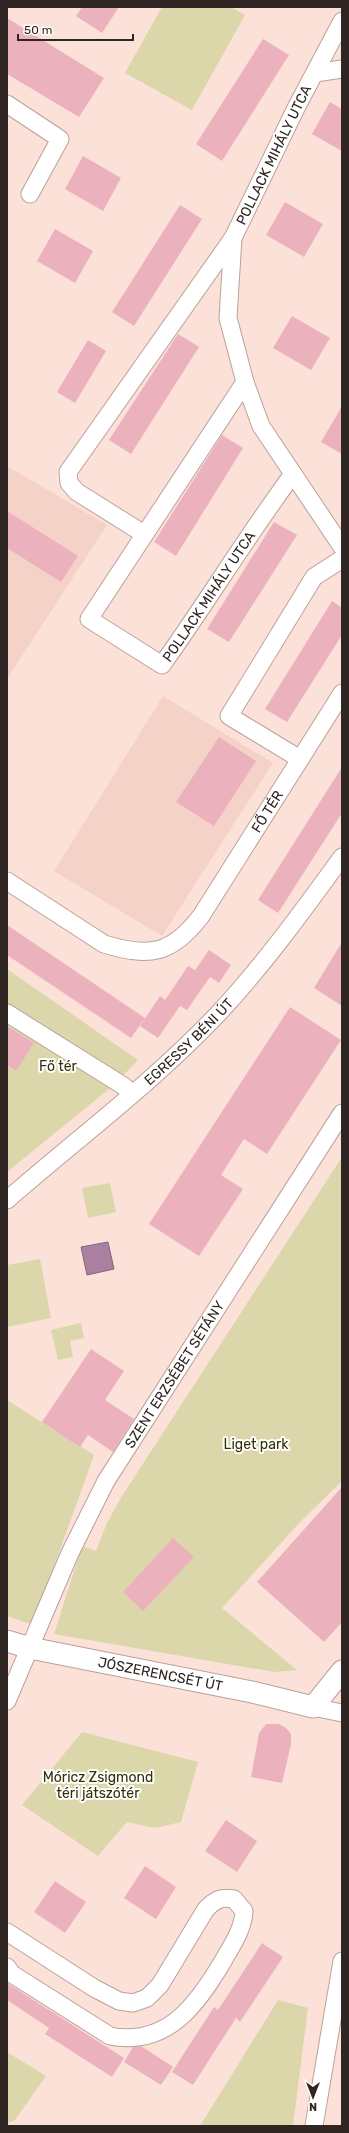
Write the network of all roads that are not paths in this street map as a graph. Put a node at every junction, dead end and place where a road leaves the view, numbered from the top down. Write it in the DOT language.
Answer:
graph roads {
  1 [pos="342,21"];
  2 [pos="342,69"];
  3 [pos="315,73"];
  4 [pos="7,104"];
  5 [pos="30,194"];
  6 [pos="233,238"];
  7 [pos="245,382"];
  8 [pos="293,474"];
  9 [pos="144,534"];
  10 [pos="342,547"];
  11 [pos="342,559"];
  12 [pos="342,692"];
  13 [pos="300,759"];
  14 [pos="342,857"];
  15 [pos="7,881"];
  16 [pos="7,1013"];
  17 [pos="132,1093"];
  18 [pos="342,1113"];
  19 [pos="7,1200"];
  20 [pos="7,1641"];
  21 [pos="30,1648"];
  22 [pos="342,1671"];
  23 [pos="7,1701"];
  24 [pos="313,1707"];
  25 [pos="342,1713"];
  26 [pos="8,1935"];
  27 [pos="342,1961"];
  28 [pos="7,1967"];
  29 [pos="314,2126"];
  1 -- 3 [label="street, POLLACK MIHÁLY UTCA"];
  2 -- 3 [label="street, POLLACK MIHÁLY UTCA"];
  3 -- 6 [label="street, POLLACK MIHÁLY UTCA"];
  4 -- 5 [label="street"];
  6 -- 7 [label="street, POLLACK MIHÁLY UTCA"];
  6 -- 9 [label="street, POLLACK MIHÁLY UTCA"];
  7 -- 8 [label="street, POLLACK MIHÁLY UTCA"];
  7 -- 9 [label="street, POLLACK MIHÁLY UTCA"];
  8 -- 9 [label="street, POLLACK MIHÁLY UTCA"];
  8 -- 10 [label="street, POLLACK MIHÁLY UTCA"];
  11 -- 13 [label="street"];
  12 -- 13 [label="street"];
  13 -- 15 [label="street, FŐ TÉR"];
  14 -- 17 [label="street, EGRESSY BÉNI ÚT"];
  16 -- 17 [label="street"];
  17 -- 19 [label="street, EGRESSY BÉNI ÚT"];
  18 -- 21 [label="street, SZENT ERZSÉBET SÉTÁNY"];
  20 -- 21 [label="street, JÓSZERENCSÉT ÚT"];
  21 -- 23 [label="street, SZENT ERZSÉBET SÉTÁNY"];
  21 -- 24 [label="street, JÓSZERENCSÉT ÚT"];
  22 -- 24 [label="street"];
  24 -- 25 [label="street"];
  26 -- 28 [label="street"];
  27 -- 29 [label="street"];
}
